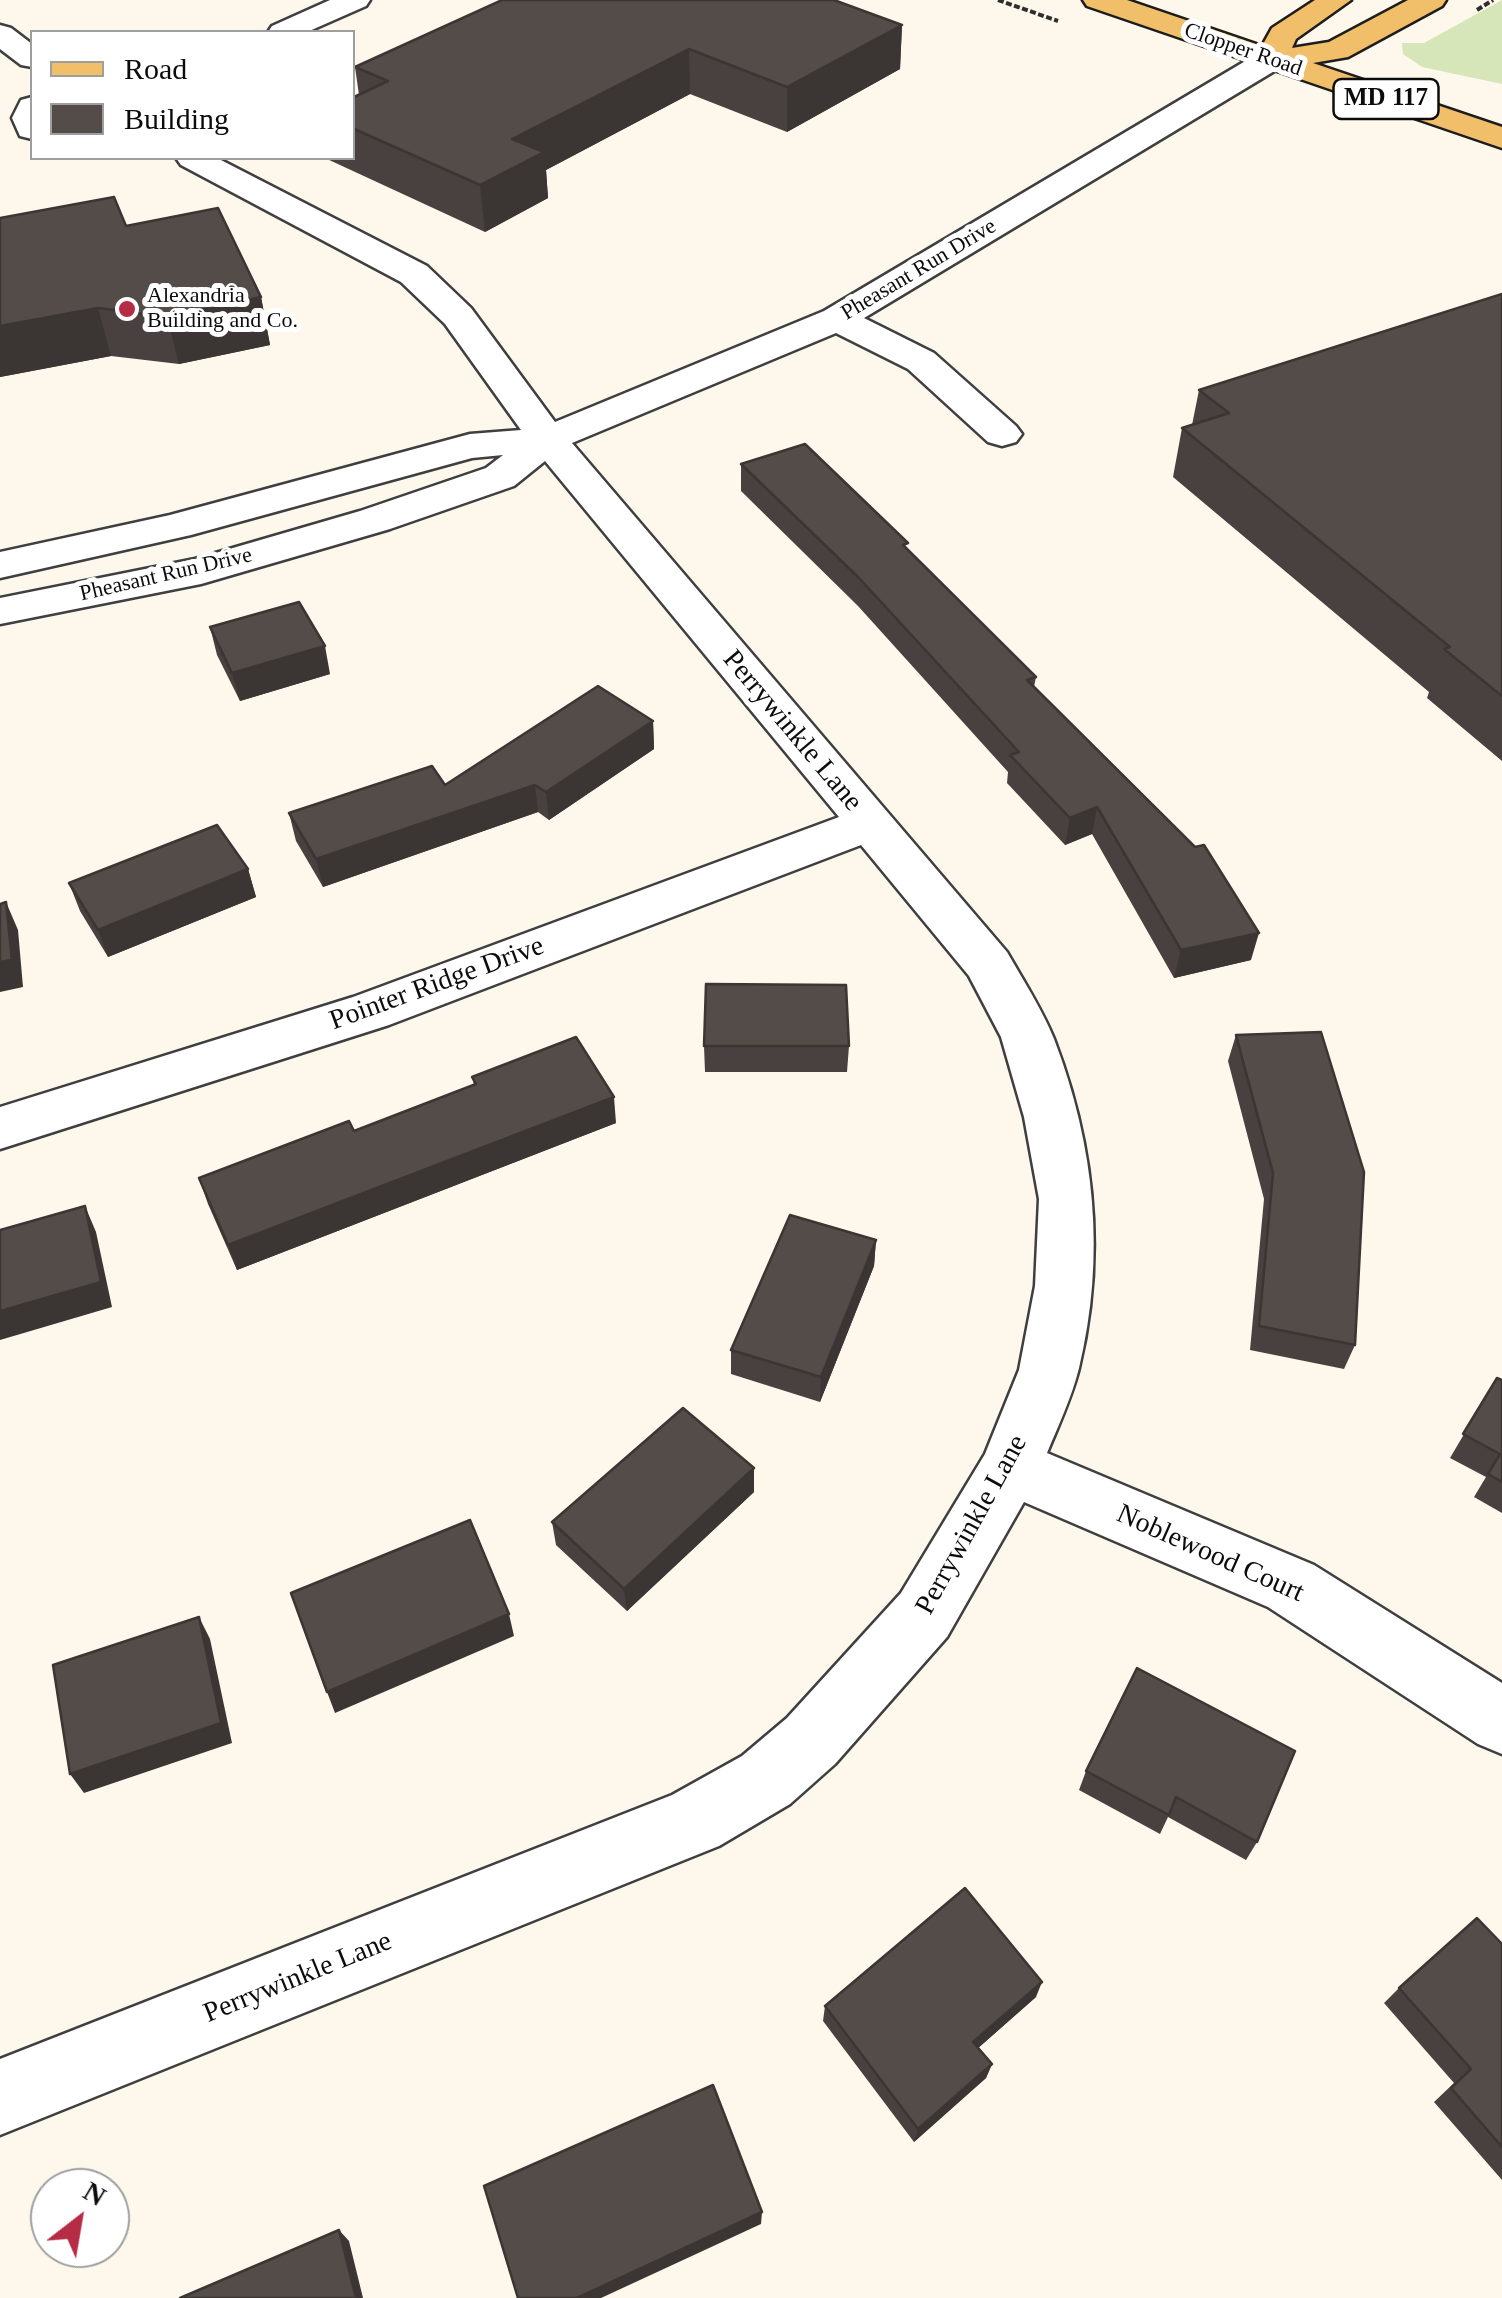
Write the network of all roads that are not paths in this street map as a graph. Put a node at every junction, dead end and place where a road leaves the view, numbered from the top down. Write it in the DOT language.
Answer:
graph roads {
  1 [pos="354,0"];
  2 [pos="1098,0"];
  3 [pos="1336,0"];
  4 [pos="1431,0"];
  5 [pos="287,30"];
  6 [pos="0,34"];
  7 [pos="30,56"];
  8 [pos="1270,60"];
  9 [pos="1502,138"];
  10 [pos="197,160"];
  11 [pos="836,319"];
  12 [pos="1002,434"];
  13 [pos="548,439"];
  14 [pos="0,565"];
  15 [pos="0,612"];
  16 [pos="869,824"];
  17 [pos="0,1128"];
  18 [pos="1011,1467"];
  19 [pos="1502,1721"];
  20 [pos="0,2097"];
  1 -- 5 [label="street"];
  2 -- 8 [label="main road, Clopper Road / MD 117"];
  3 -- 8 [label="main road"];
  4 -- 8 [label="main road"];
  6 -- 7 [label="street"];
  8 -- 9 [label="main road, Clopper Road / MD 117"];
  8 -- 11 [label="street, Pheasant Run Drive"];
  10 -- 13 [label="street, Perrywinkle Lane"];
  11 -- 12 [label="street"];
  11 -- 13 [label="street, Pheasant Run Drive"];
  13 -- 14 [label="street, Pheasant Run Drive"];
  13 -- 15 [label="street, Pheasant Run Drive"];
  13 -- 16 [label="street, Perrywinkle Lane"];
  16 -- 17 [label="street, Pointer Ridge Drive"];
  16 -- 18 [label="street, Perrywinkle Lane"];
  18 -- 19 [label="street, Noblewood Court"];
  18 -- 20 [label="street, Perrywinkle Lane"];
}
